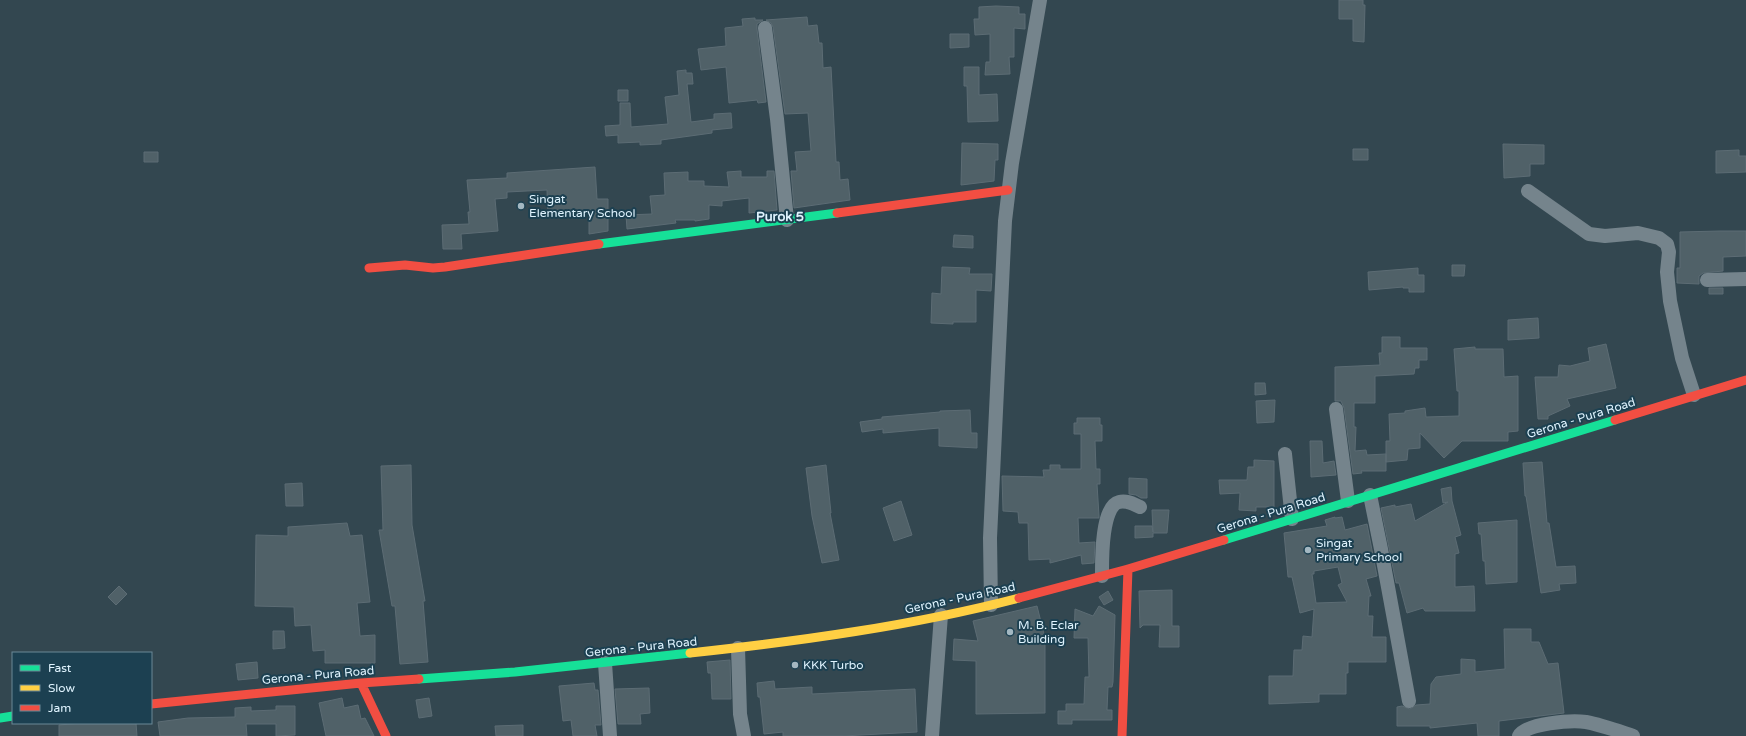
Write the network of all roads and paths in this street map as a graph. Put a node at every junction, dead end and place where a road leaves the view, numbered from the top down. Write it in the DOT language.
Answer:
graph roads {
  1 [pos="1040,0"];
  2 [pos="765,28"];
  3 [pos="1008,190"];
  4 [pos="1528,191"];
  5 [pos="787,220"];
  6 [pos="370,268"];
  7 [pos="1746,279"];
  8 [pos="1707,280"];
  9 [pos="1746,380"];
  10 [pos="1694,395"];
  11 [pos="1336,409"];
  12 [pos="1285,454"];
  13 [pos="1370,495"];
  14 [pos="1348,502"];
  15 [pos="1140,507"];
  16 [pos="1292,519"];
  17 [pos="1128,569"];
  18 [pos="1102,576"];
  19 [pos="991,605"];
  20 [pos="941,615"];
  21 [pos="738,648"];
  22 [pos="604,663"];
  23 [pos="361,683"];
  24 [pos="1409,701"];
  25 [pos="152,704"];
  26 [pos="12,716"];
  27 [pos="0,718"];
  28 [pos="386,736"];
  29 [pos="610,736"];
  30 [pos="744,736"];
  31 [pos="932,736"];
  32 [pos="1122,736"];
  33 [pos="1519,736"];
  34 [pos="1633,736"];
  1 -- 3 [label="street"];
  2 -- 5 [label="street"];
  3 -- 5 [label="main road"];
  3 -- 19 [label="street"];
  4 -- 10 [label="street"];
  5 -- 6 [label="main road"];
  7 -- 8 [label="street"];
  9 -- 10 [label="main road, Gerona - Pura Road"];
  10 -- 13 [label="main road, Gerona - Pura Road"];
  11 -- 14 [label="street"];
  12 -- 16 [label="street"];
  13 -- 14 [label="main road, Gerona - Pura Road"];
  13 -- 24 [label="street"];
  14 -- 16 [label="main road, Gerona - Pura Road"];
  15 -- 18 [label="street"];
  16 -- 17 [label="main road, Gerona - Pura Road"];
  17 -- 18 [label="main road, Gerona - Pura Road"];
  17 -- 32 [label="main road"];
  18 -- 19 [label="main road, Gerona - Pura Road"];
  19 -- 20 [label="main road, Gerona - Pura Road"];
  20 -- 21 [label="main road, Gerona - Pura Road"];
  20 -- 31 [label="street"];
  21 -- 22 [label="main road, Gerona - Pura Road"];
  21 -- 30 [label="street"];
  22 -- 23 [label="main road, Gerona - Pura Road"];
  22 -- 29 [label="street"];
  23 -- 25 [label="main road, Gerona - Pura Road"];
  23 -- 28 [label="main road"];
  26 -- 27 [label="main road"];
  33 -- 34 [label="street"];
}
